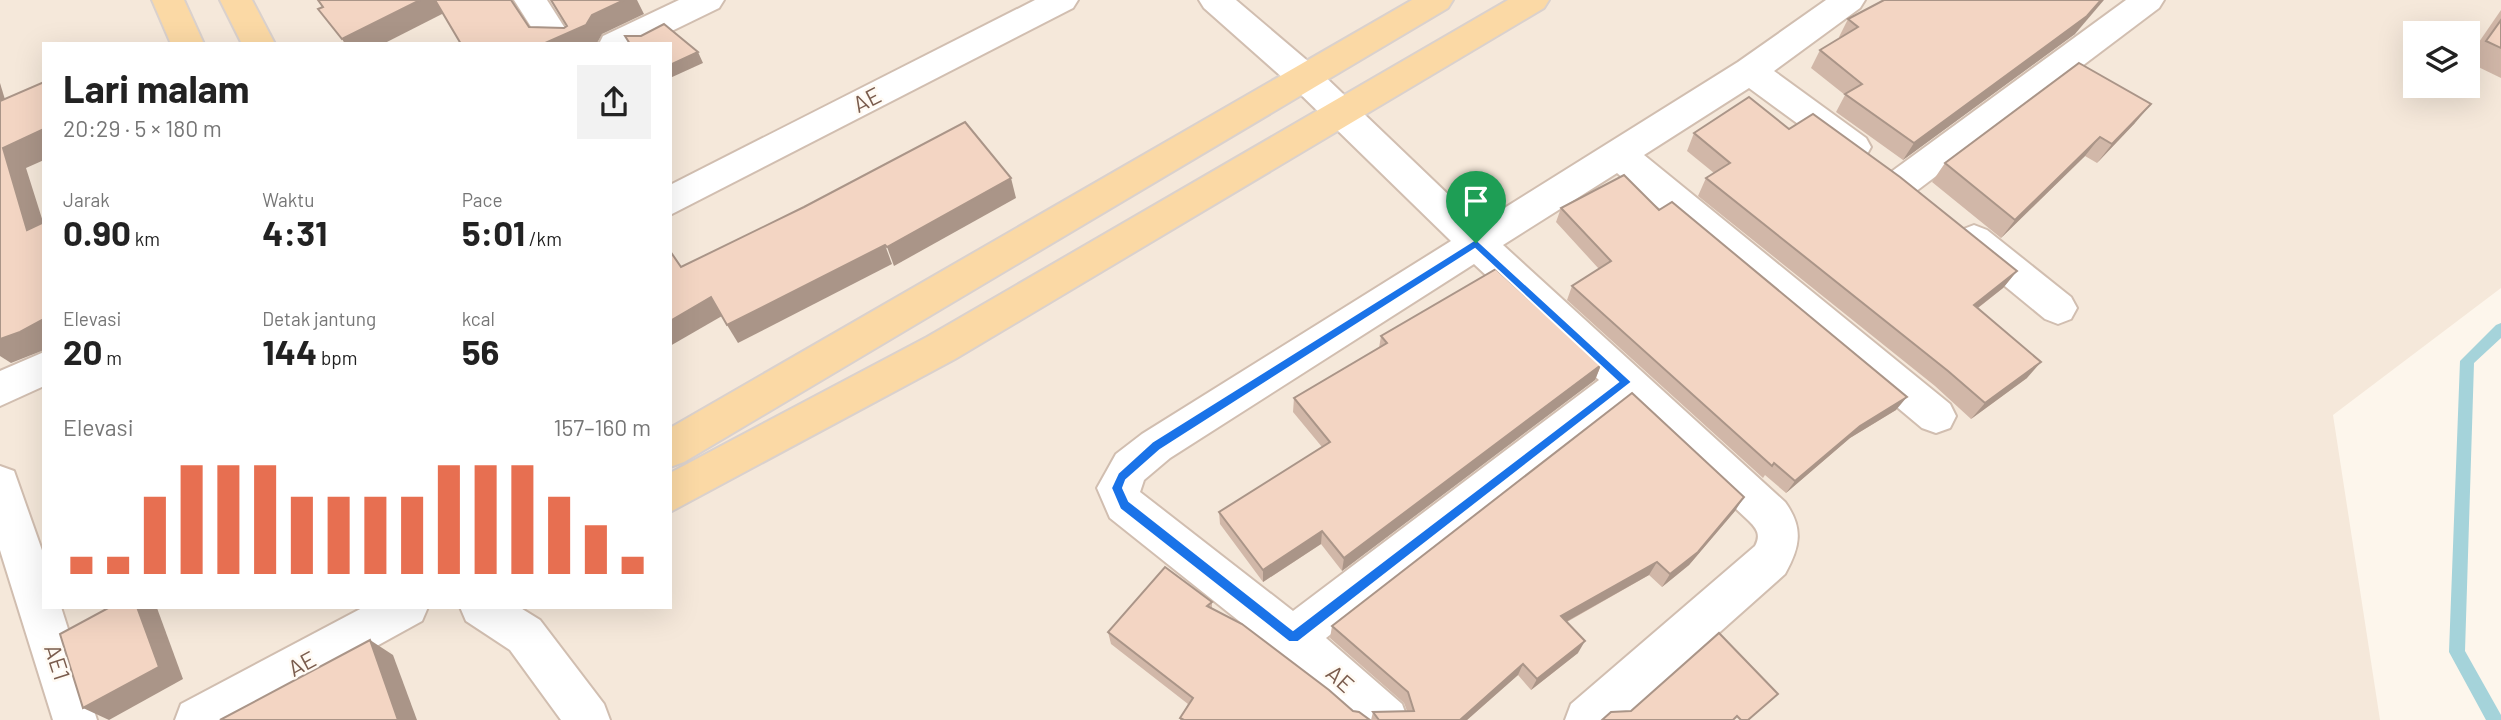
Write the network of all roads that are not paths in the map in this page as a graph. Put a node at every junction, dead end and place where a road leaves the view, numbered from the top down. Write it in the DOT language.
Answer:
graph roads {
  1 [pos="168,0"];
  2 [pos="236,0"];
  3 [pos="530,0"];
  4 [pos="708,0"];
  5 [pos="1062,0"];
  6 [pos="1215,0"];
  7 [pos="1437,0"];
  8 [pos="1533,0"];
  9 [pos="1849,0"];
  10 [pos="2148,0"];
  11 [pos="187,42"];
  12 [pos="258,42"];
  13 [pos="558,42"];
  14 [pos="619,42"];
  15 [pos="1750,71"];
  16 [pos="1304,77"];
  17 [pos="1340,113"];
  18 [pos="1617,153"];
  19 [pos="1903,182"];
  20 [pos="672,200"];
  21 [pos="1476,243"];
  22 [pos="2058,307"];
  23 [pos="42,369"];
  24 [pos="1626,382"];
  25 [pos="0,389"];
  26 [pos="1936,416"];
  27 [pos="672,448"];
  28 [pos="0,484"];
  29 [pos="672,494"];
  30 [pos="8,540"];
  31 [pos="406,609"];
  32 [pos="487,609"];
  33 [pos="526,621"];
  34 [pos="1293,638"];
  35 [pos="75,720"];
  36 [pos="197,720"];
  37 [pos="588,720"];
  38 [pos="1386,720"];
  39 [pos="1587,720"];
  1 -- 11 [label="main road"];
  2 -- 12 [label="main road"];
  3 -- 13 [label="street"];
  4 -- 14 [label="street"];
  5 -- 20 [label="street, AE"];
  6 -- 16 [label="street"];
  7 -- 16 [label="main road"];
  8 -- 17 [label="main road"];
  9 -- 15 [label="street"];
  10 -- 19 [label="street"];
  15 -- 18 [label="street"];
  15 -- 19 [label="street"];
  16 -- 17 [label="street"];
  16 -- 27 [label="main road"];
  17 -- 21 [label="street"];
  17 -- 29 [label="main road"];
  18 -- 21 [label="street"];
  18 -- 26 [label="street"];
  19 -- 22 [label="street"];
  21 -- 24 [label="street"];
  21 -- 34 [label="street, AE"];
  23 -- 25 [label="street"];
  24 -- 34 [label="street"];
  24 -- 39 [label="street"];
  28 -- 30 [label="street, AE1"];
  30 -- 35 [label="street, AE1"];
  31 -- 36 [label="street, AE"];
  32 -- 33 [label="street"];
  33 -- 37 [label="street"];
  34 -- 38 [label="street, AE"];
}
